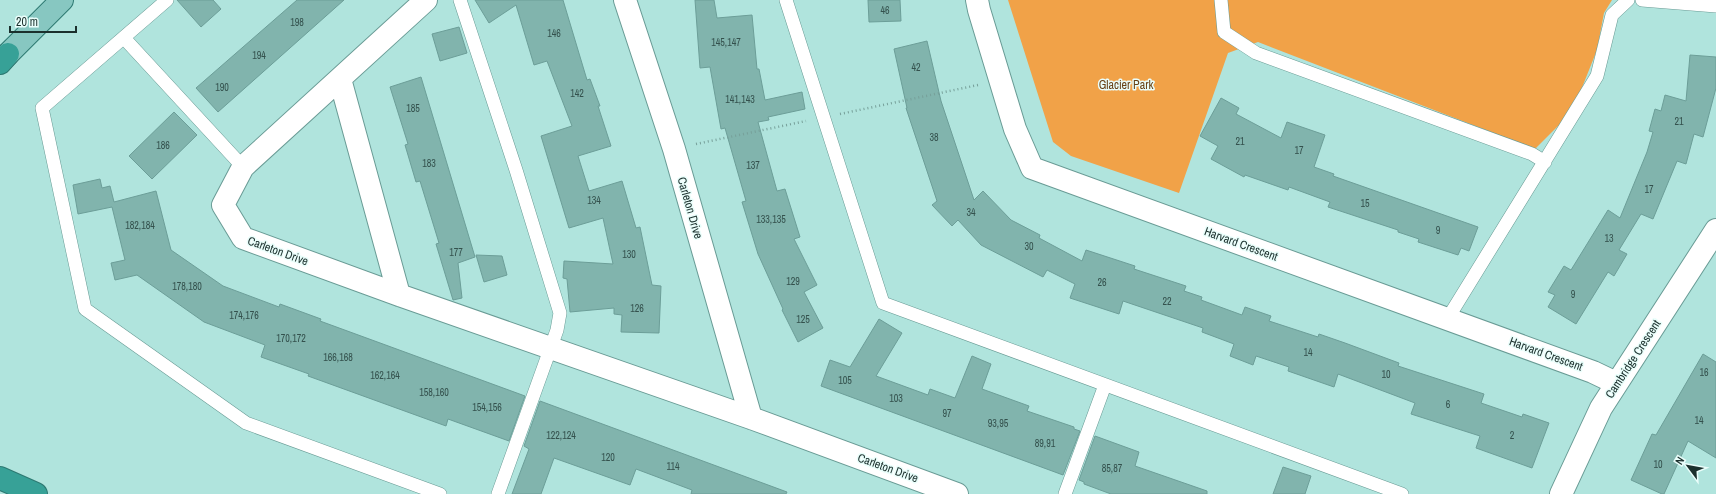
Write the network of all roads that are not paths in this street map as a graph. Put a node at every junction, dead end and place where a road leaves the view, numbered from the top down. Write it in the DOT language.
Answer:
graph roads {
  1 [pos="62,0"];
  2 [pos="167,0"];
  3 [pos="426,0"];
  4 [pos="460,0"];
  5 [pos="625,0"];
  6 [pos="786,0"];
  7 [pos="977,0"];
  8 [pos="1221,0"];
  9 [pos="1628,0"];
  10 [pos="1642,0"];
  11 [pos="1716,6"];
  12 [pos="124,38"];
  13 [pos="3,60"];
  14 [pos="340,79"];
  15 [pos="1545,162"];
  16 [pos="243,168"];
  17 [pos="1716,230"];
  18 [pos="399,295"];
  19 [pos="1448,318"];
  20 [pos="550,348"];
  21 [pos="1616,383"];
  22 [pos="1105,385"];
  23 [pos="751,418"];
  24 [pos="0,478"];
  25 [pos="36,494"];
  26 [pos="440,494"];
  27 [pos="498,494"];
  28 [pos="957,494"];
  29 [pos="1065,494"];
  30 [pos="1402,494"];
  31 [pos="1561,494"];
  1 -- 13 [label="main road"];
  2 -- 12 [label="lane"];
  3 -- 14 [label="street, Carleton Drive"];
  4 -- 20 [label="lane"];
  5 -- 23 [label="street, Carleton Drive"];
  6 -- 22 [label="lane"];
  7 -- 19 [label="street, Harvard Crescent"];
  8 -- 15 [label="lane"];
  9 -- 15 [label="lane"];
  10 -- 11 [label="lane"];
  12 -- 16 [label="lane"];
  12 -- 26 [label="lane"];
  14 -- 16 [label="street, Carleton Drive"];
  14 -- 18 [label="street"];
  15 -- 19 [label="lane"];
  16 -- 18 [label="street, Carleton Drive"];
  17 -- 21 [label="street, Cambridge Crescent"];
  18 -- 20 [label="street, Carleton Drive"];
  19 -- 21 [label="street, Harvard Crescent"];
  20 -- 23 [label="street, Carleton Drive"];
  20 -- 27 [label="lane"];
  21 -- 31 [label="street, Cambridge Crescent"];
  22 -- 29 [label="lane"];
  22 -- 30 [label="lane"];
  23 -- 28 [label="street, Carleton Drive"];
  24 -- 25 [label="highway"];
}
